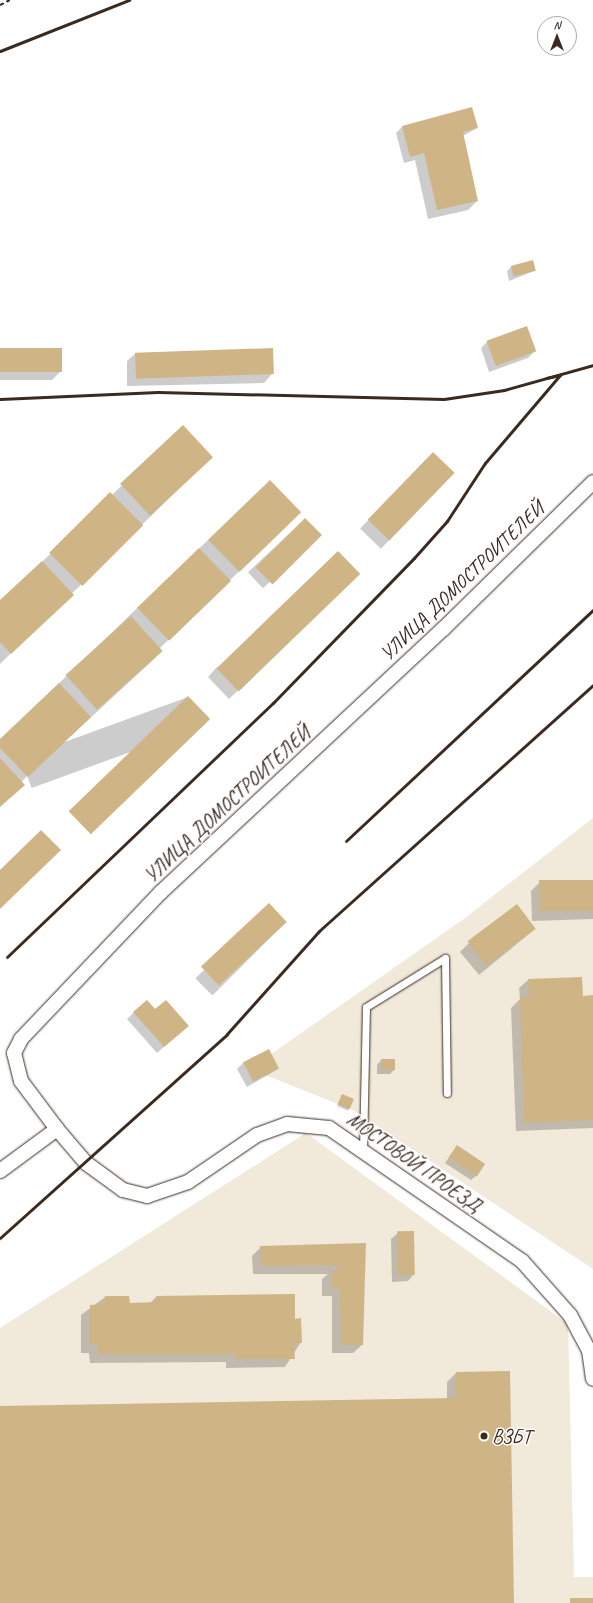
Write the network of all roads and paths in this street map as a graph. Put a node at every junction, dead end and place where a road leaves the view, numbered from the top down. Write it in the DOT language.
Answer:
graph roads {
  1 [pos="10,0"];
  2 [pos="0,5"];
  3 [pos="593,482"];
  4 [pos="447,1093"];
  5 [pos="57,1128"];
  6 [pos="363,1150"];
  7 [pos="0,1171"];
  8 [pos="593,1378"];
  1 -- 2 [label="path"];
  3 -- 5 [label="street, УЛИЦА ДОМОСТРОИТЕЛЕЙ"];
  4 -- 6 [label="lane"];
  5 -- 6 [label="street, МОСТОВОЙ ПРОЕЗД"];
  5 -- 7 [label="street"];
  6 -- 8 [label="street, МОСТОВОЙ ПРОЕЗД"];
}
